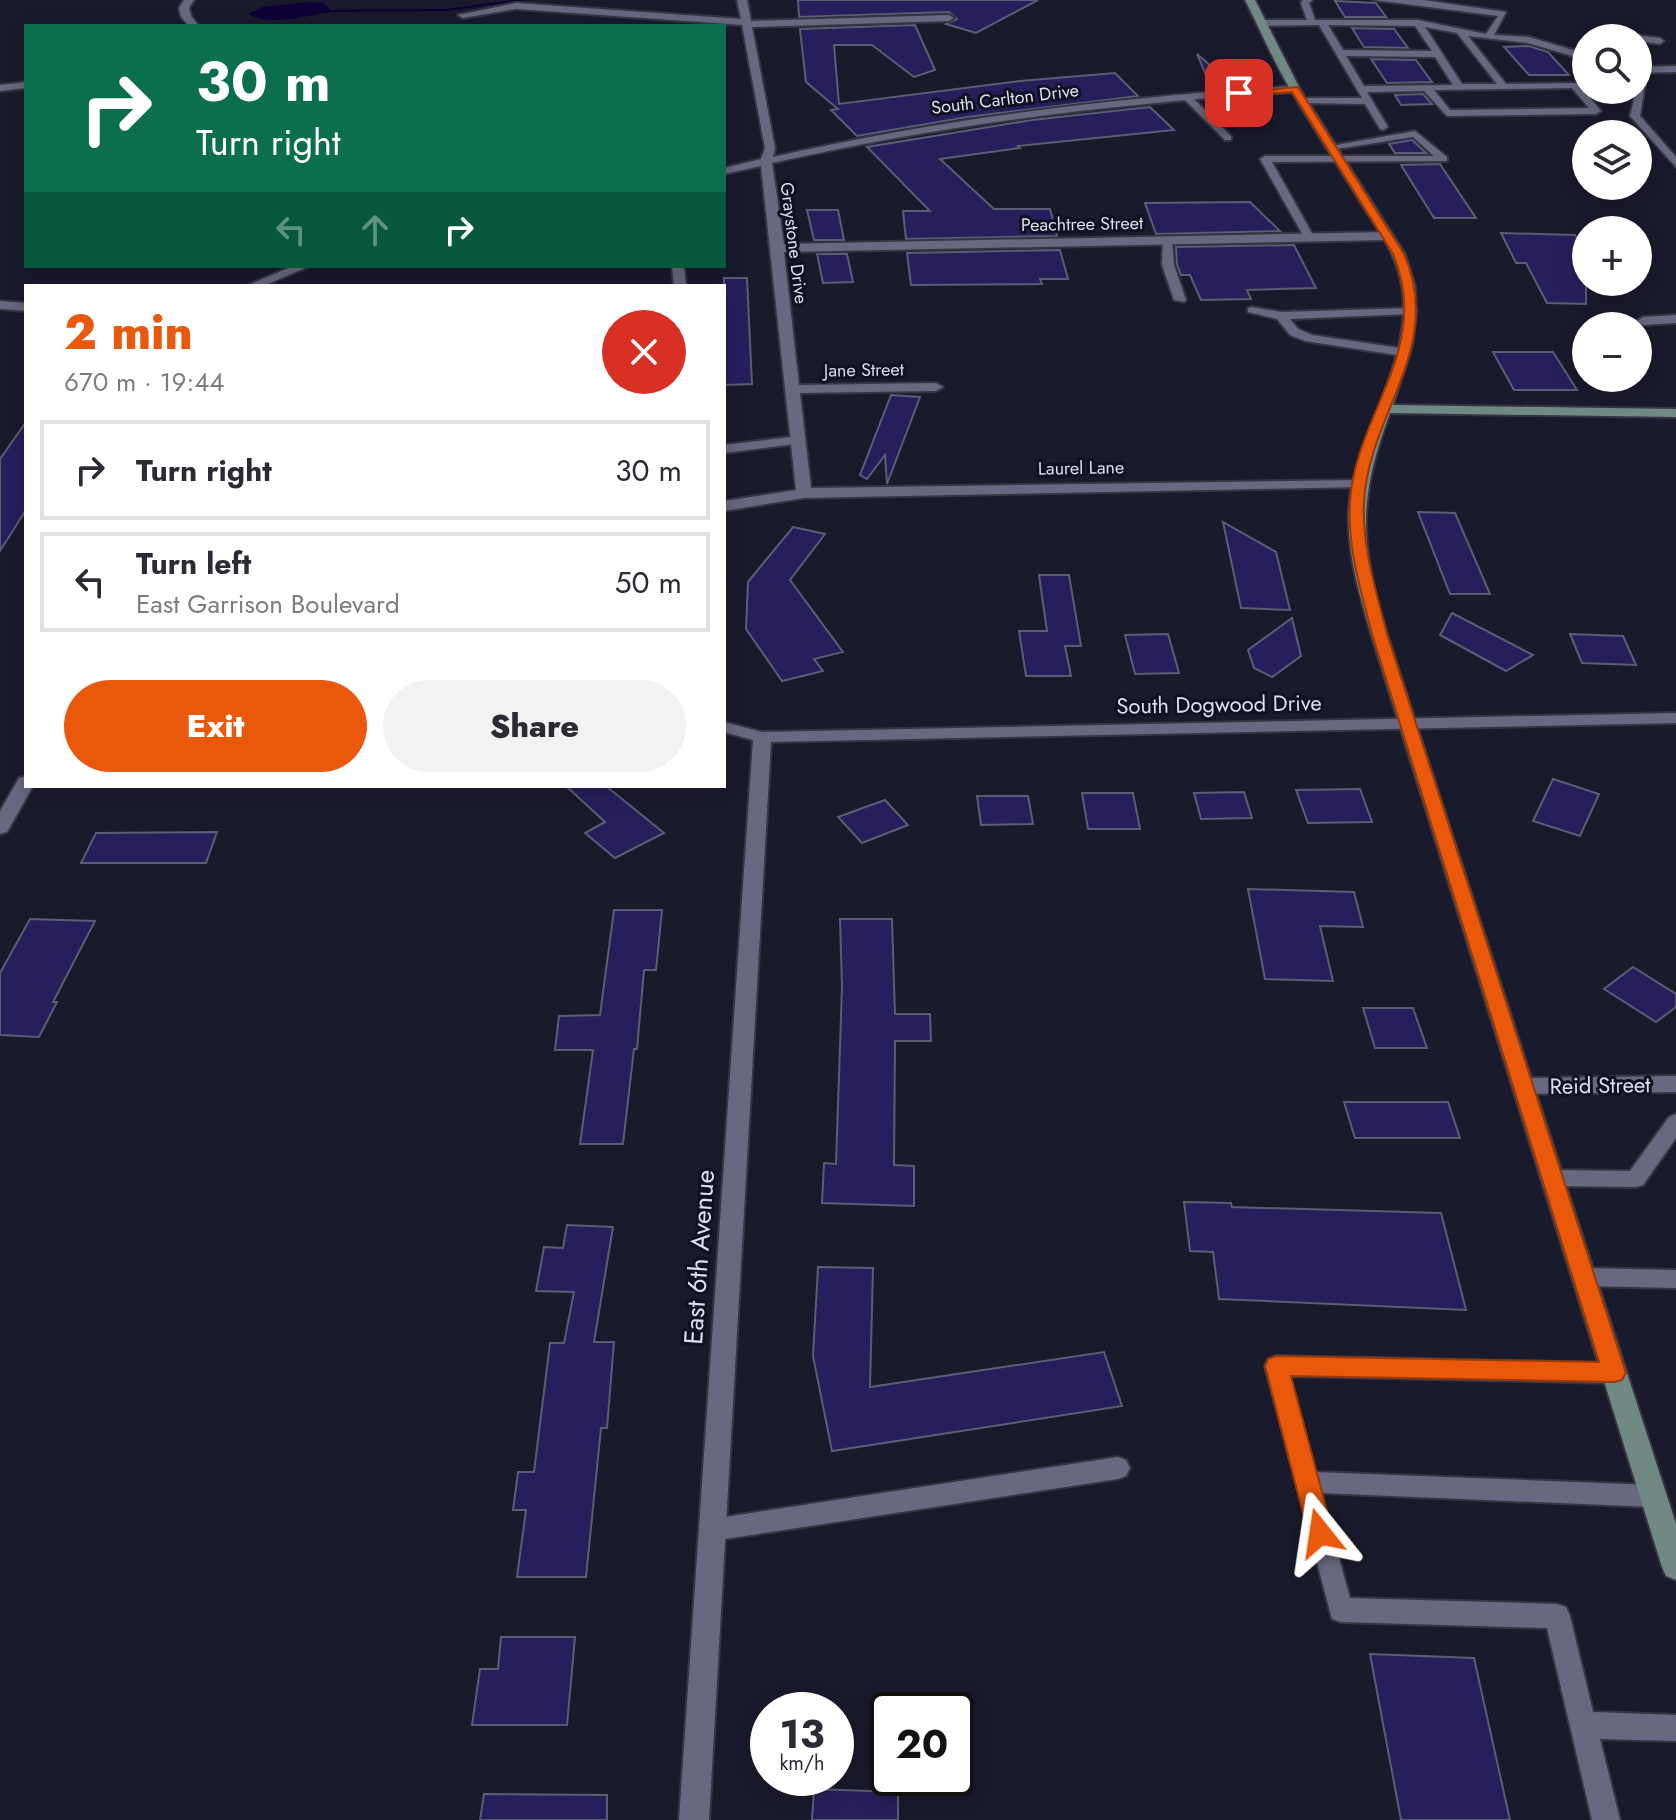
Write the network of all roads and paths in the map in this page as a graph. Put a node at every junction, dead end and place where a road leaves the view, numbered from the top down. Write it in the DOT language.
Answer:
graph roads {
  1 [pos="189,0"];
  2 [pos="742,0"];
  3 [pos="1250,0"];
  4 [pos="1308,0"];
  5 [pos="1378,0"];
  6 [pos="463,15"];
  7 [pos="949,18"];
  8 [pos="1317,22"];
  9 [pos="1261,23"];
  10 [pos="1418,23"];
  11 [pos="192,24"];
  12 [pos="748,24"];
  13 [pos="1460,31"];
  14 [pos="1488,37"];
  15 [pos="1652,40"];
  16 [pos="1660,41"];
  17 [pos="1572,47"];
  18 [pos="1563,50"];
  19 [pos="1342,53"];
  20 [pos="1572,53"];
  21 [pos="1438,54"];
  22 [pos="1652,69"];
  23 [pos="1659,69"];
  24 [pos="1676,69"];
  25 [pos="1676,82"];
  26 [pos="24,85"];
  27 [pos="1572,85"];
  28 [pos="1426,87"];
  29 [pos="1459,87"];
  30 [pos="1504,87"];
  31 [pos="0,88"];
  32 [pos="1295,89"];
  33 [pos="1361,89"];
  34 [pos="1188,98"];
  35 [pos="1302,101"];
  36 [pos="1368,101"];
  37 [pos="1590,104"];
  38 [pos="1636,104"];
  39 [pos="1383,127"];
  40 [pos="1228,138"];
  41 [pos="1330,147"];
  42 [pos="1336,159"];
  43 [pos="766,161"];
  44 [pos="1676,164"];
  45 [pos="726,171"];
  46 [pos="1387,236"];
  47 [pos="1309,237"];
  48 [pos="1167,240"];
  49 [pos="778,248"];
  50 [pos="299,268"];
  51 [pos="257,284"];
  52 [pos="1180,300"];
  53 [pos="0,305"];
  54 [pos="24,307"];
  55 [pos="1252,310"];
  56 [pos="1411,311"];
  57 [pos="1281,316"];
  58 [pos="1676,319"];
  59 [pos="1652,320"];
  60 [pos="1403,352"];
  61 [pos="936,387"];
  62 [pos="793,389"];
  63 [pos="1385,409"];
  64 [pos="1676,413"];
  65 [pos="798,440"];
  66 [pos="726,449"];
  67 [pos="1359,484"];
  68 [pos="804,493"];
  69 [pos="726,506"];
  70 [pos="1676,718"];
  71 [pos="1408,725"];
  72 [pos="726,728"];
  73 [pos="762,737"];
  74 [pos="24,786"];
  75 [pos="0,828"];
  76 [pos="1523,1086"];
  77 [pos="1674,1089"];
  78 [pos="1676,1122"];
  79 [pos="1553,1178"];
  80 [pos="1583,1277"];
  81 [pos="1676,1279"];
  82 [pos="1614,1373"];
  83 [pos="1118,1468"];
  84 [pos="1306,1482"];
  85 [pos="1653,1496"];
  86 [pos="712,1530"];
  87 [pos="1676,1567"];
  88 [pos="1582,1725"];
  89 [pos="1676,1728"];
  90 [pos="694,1820"];
  91 [pos="1606,1820"];
  1 -- 11 [label="street"];
  2 -- 12 [label="street, Graystone Drive"];
  3 -- 9 [label="main road"];
  4 -- 8 [label="lane"];
  5 -- 14 [label="lane"];
  6 -- 12 [label="street"];
  7 -- 12 [label="street"];
  8 -- 9 [label="lane"];
  8 -- 10 [label="lane"];
  8 -- 19 [label="lane"];
  9 -- 32 [label="main road"];
  10 -- 13 [label="lane"];
  10 -- 21 [label="lane"];
  12 -- 43 [label="street, Graystone Drive"];
  13 -- 14 [label="lane"];
  13 -- 30 [label="lane"];
  14 -- 18 [label="lane"];
  15 -- 16 [label="lane"];
  17 -- 18 [label="lane"];
  18 -- 20 [label="lane"];
  19 -- 21 [label="lane"];
  19 -- 33 [label="lane"];
  21 -- 29 [label="lane"];
  22 -- 23 [label="lane"];
  23 -- 24 [label="lane"];
  23 -- 25 [label="lane"];
  26 -- 31 [label="street"];
  27 -- 30 [label="lane"];
  28 -- 29 [label="lane"];
  28 -- 33 [label="lane"];
  28 -- 37 [label="lane"];
  29 -- 30 [label="lane"];
  32 -- 34 [label="street, South Carlton Drive"];
  32 -- 35 [label="main road"];
  33 -- 36 [label="lane"];
  34 -- 40 [label="lane"];
  34 -- 43 [label="street, South Carlton Drive"];
  35 -- 36 [label="lane"];
  35 -- 41 [label="main road"];
  36 -- 39 [label="lane"];
  38 -- 44 [label="street"];
  41 -- 42 [label="main road"];
  41 -- 42 [label="lane"];
  42 -- 46 [label="main road"];
  42 -- 47 [label="lane"];
  43 -- 45 [label="street, South Carlton Drive"];
  43 -- 49 [label="street, Graystone Drive"];
  46 -- 47 [label="street, Peachtree Street"];
  46 -- 56 [label="main road"];
  47 -- 48 [label="street, Peachtree Street"];
  48 -- 49 [label="street, Peachtree Street"];
  48 -- 52 [label="lane"];
  49 -- 62 [label="street, Graystone Drive"];
  50 -- 51 [label="street"];
  53 -- 54 [label="street"];
  55 -- 57 [label="lane"];
  56 -- 57 [label="lane"];
  56 -- 60 [label="main road"];
  57 -- 60 [label="lane"];
  58 -- 59 [label="lane"];
  60 -- 63 [label="main road"];
  61 -- 62 [label="street, Jane Street"];
  62 -- 65 [label="street, Graystone Drive"];
  63 -- 64 [label="main road"];
  63 -- 67 [label="main road"];
  65 -- 66 [label="lane"];
  65 -- 68 [label="street, Graystone Drive"];
  67 -- 68 [label="street, Laurel Lane"];
  67 -- 71 [label="main road"];
  68 -- 69 [label="street"];
  70 -- 71 [label="street, South Dogwood Drive"];
  71 -- 73 [label="street, South Dogwood Drive"];
  71 -- 76 [label="main road"];
  72 -- 73 [label="street"];
  73 -- 86 [label="street, East 6th Avenue"];
  74 -- 75 [label="street"];
  76 -- 77 [label="street, Reid Street"];
  76 -- 79 [label="main road"];
  78 -- 79 [label="lane"];
  79 -- 80 [label="main road"];
  80 -- 81 [label="lane"];
  80 -- 82 [label="main road"];
  82 -- 84 [label="lane"];
  82 -- 85 [label="main road"];
  83 -- 86 [label="lane"];
  84 -- 85 [label="lane"];
  84 -- 88 [label="lane"];
  85 -- 87 [label="main road"];
  86 -- 90 [label="street, East 6th Avenue"];
  88 -- 89 [label="lane"];
  88 -- 91 [label="lane"];
}
